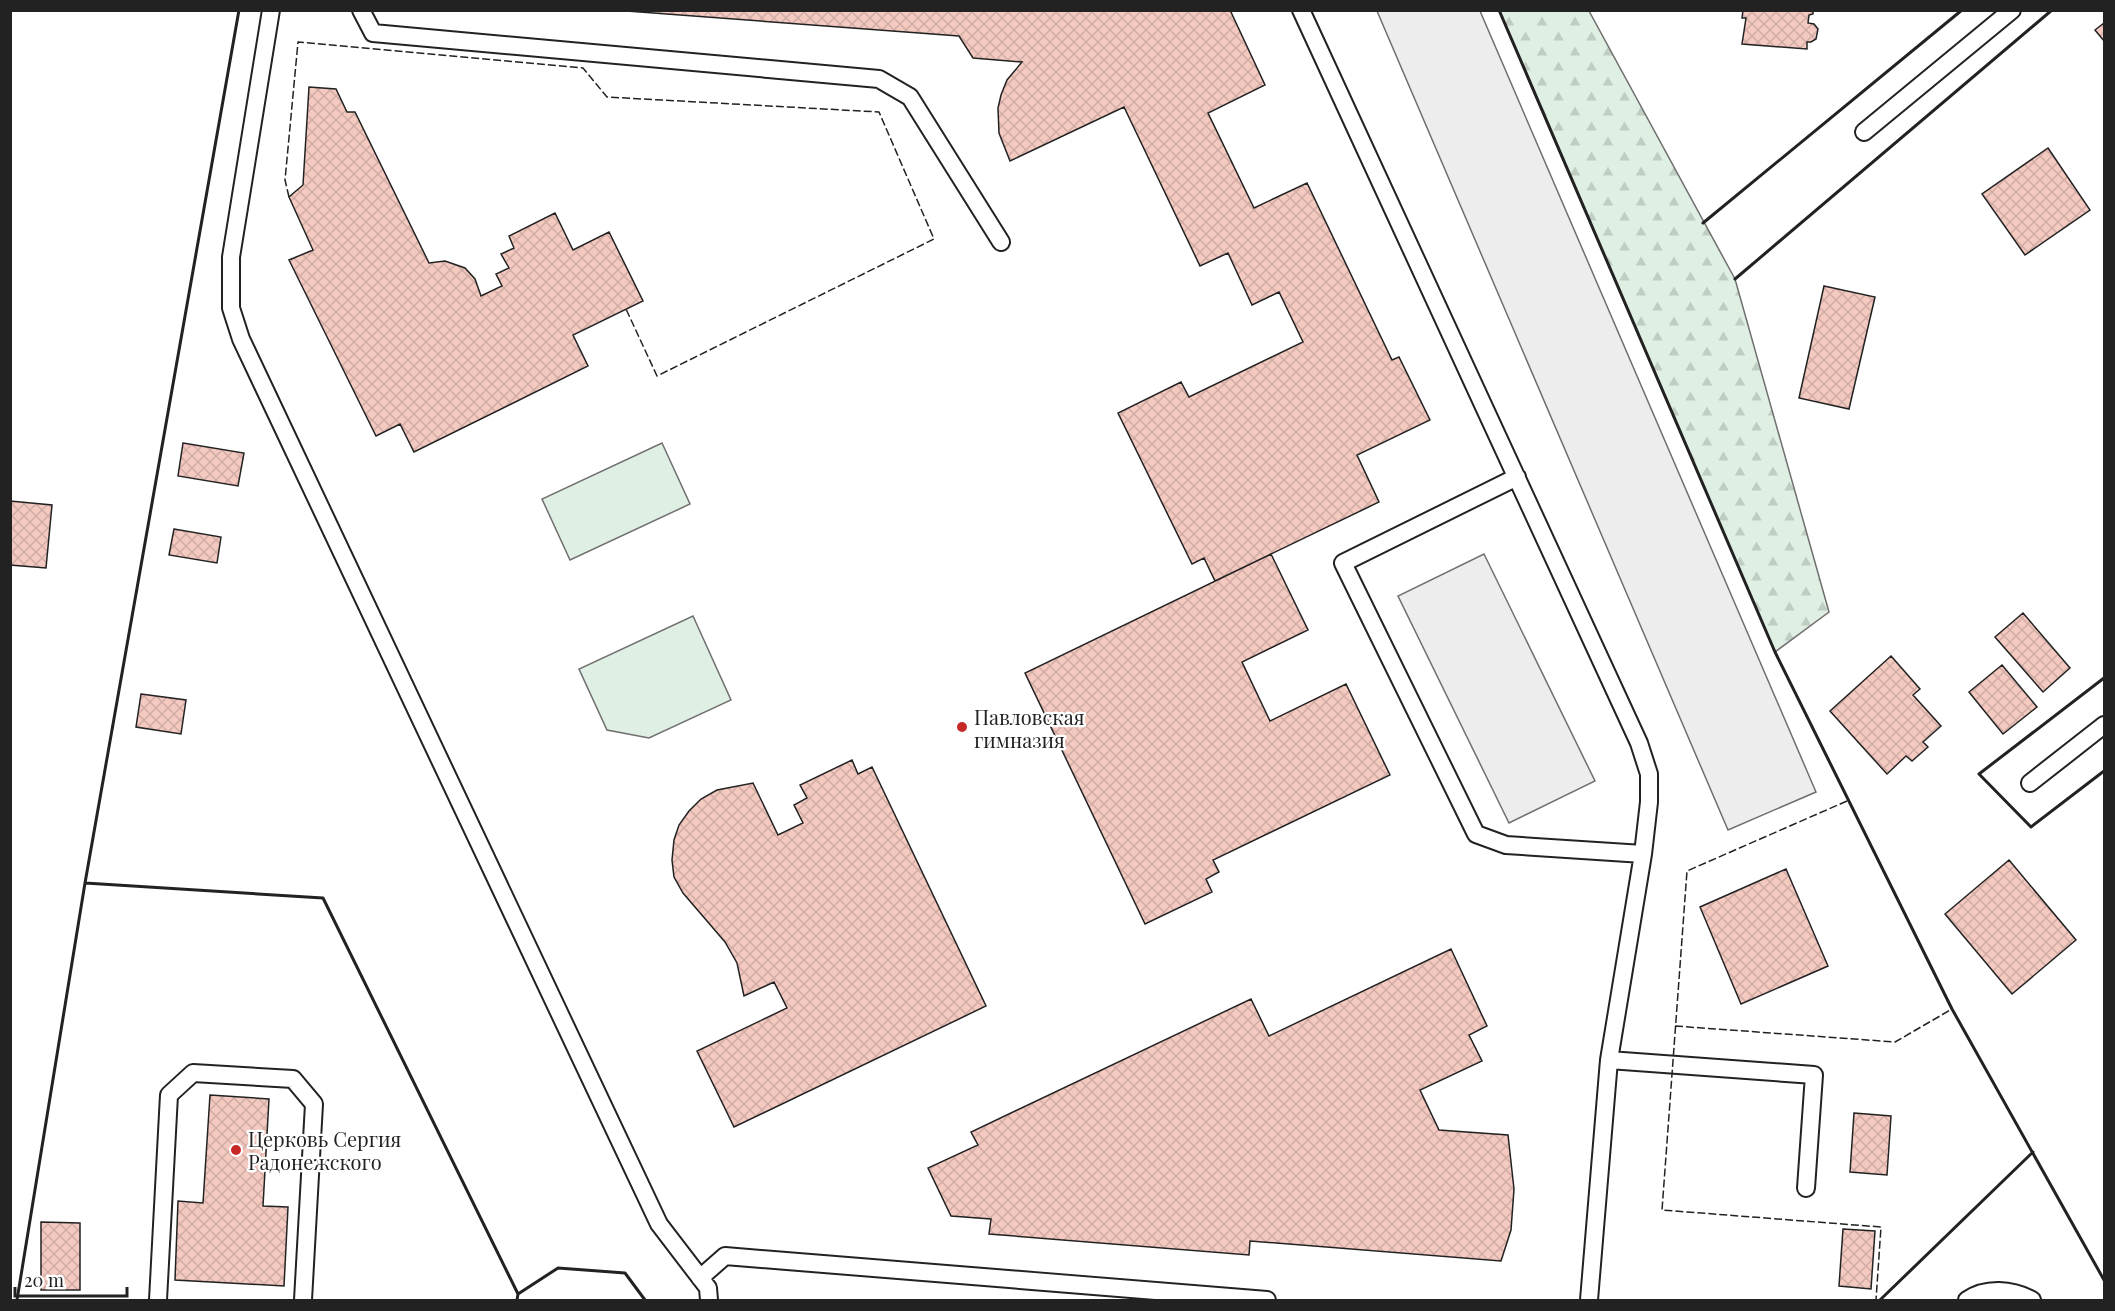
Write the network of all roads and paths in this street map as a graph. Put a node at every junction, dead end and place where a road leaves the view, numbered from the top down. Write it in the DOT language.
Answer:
graph roads {
  1 [pos="271,10"];
  2 [pos="361,10"];
  3 [pos="1301,10"];
  4 [pos="2012,10"];
  5 [pos="1864,132"];
  6 [pos="1001,242"];
  7 [pos="1517,477"];
  8 [pos="2104,725"];
  9 [pos="2030,783"];
  10 [pos="1643,854"];
  11 [pos="1609,1060"];
  12 [pos="1806,1188"];
  13 [pos="700,1278"];
  14 [pos="158,1300"];
  15 [pos="303,1300"];
  16 [pos="709,1300"];
  17 [pos="1267,1300"];
  18 [pos="1589,1300"];
  19 [pos="1967,1300"];
  20 [pos="2030,1300"];
  1 -- 13 [label="lane"];
  2 -- 6 [label="lane"];
  3 -- 7 [label="lane"];
  4 -- 5 [label="lane"];
  7 -- 10 [label="lane"];
  7 -- 10 [label="lane"];
  8 -- 9 [label="lane"];
  10 -- 11 [label="lane"];
  11 -- 12 [label="lane"];
  11 -- 18 [label="lane"];
  13 -- 16 [label="lane"];
  13 -- 17 [label="lane"];
  14 -- 15 [label="lane"];
  19 -- 20 [label="lane"];
}
